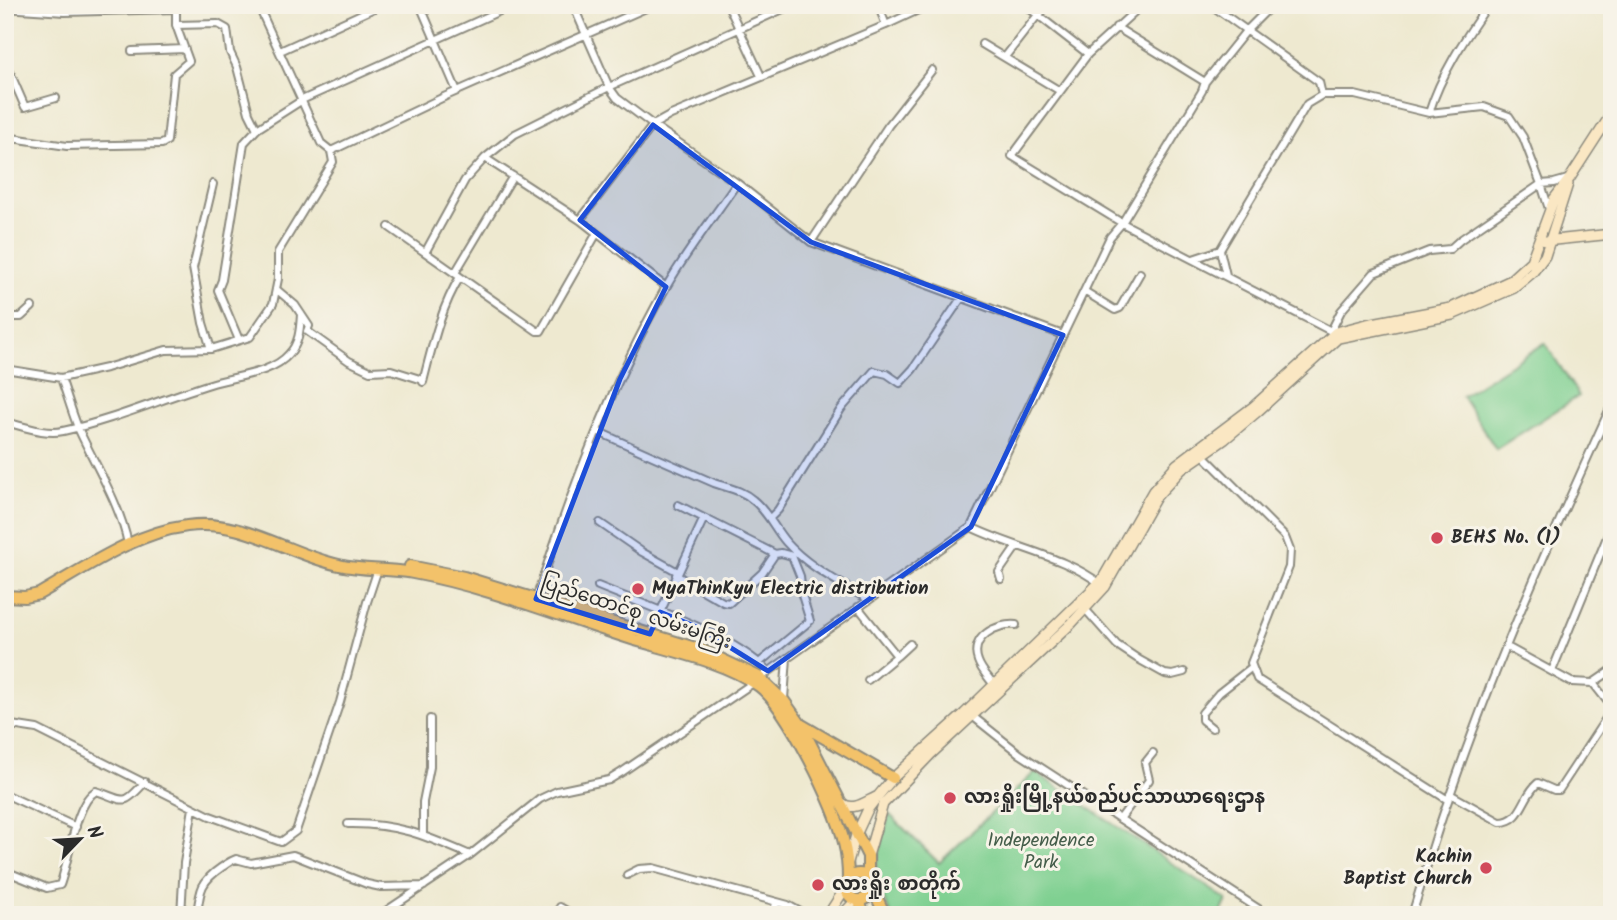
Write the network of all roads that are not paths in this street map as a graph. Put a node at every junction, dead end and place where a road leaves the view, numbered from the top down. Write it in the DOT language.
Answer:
graph roads {
  1 [pos="103,5"];
  2 [pos="259,5"];
  3 [pos="382,5"];
  4 [pos="420,5"];
  5 [pos="513,5"];
  6 [pos="573,5"];
  7 [pos="653,5"];
  8 [pos="728,5"];
  9 [pos="792,5"];
  10 [pos="878,5"];
  11 [pos="929,5"];
  12 [pos="1025,5"];
  13 [pos="1049,5"];
  14 [pos="1137,5"];
  15 [pos="1211,5"];
  16 [pos="1272,5"];
  17 [pos="1488,5"];
  18 [pos="176,7"];
  19 [pos="5,8"];
  20 [pos="92,12"];
  21 [pos="1037,16"];
  22 [pos="176,25"];
  23 [pos="886,25"];
  24 [pos="1116,27"];
  25 [pos="738,29"];
  26 [pos="1246,31"];
  27 [pos="586,36"];
  28 [pos="434,39"];
  29 [pos="982,44"];
  30 [pos="185,49"];
  31 [pos="132,51"];
  32 [pos="280,51"];
  33 [pos="1088,54"];
  34 [pos="1005,57"];
  35 [pos="5,61"];
  36 [pos="932,70"];
  37 [pos="761,76"];
  38 [pos="1205,82"];
  39 [pos="609,87"];
  40 [pos="457,91"];
  41 [pos="1060,91"];
  42 [pos="1322,94"];
  43 [pos="56,99"];
  44 [pos="302,101"];
  45 [pos="1429,113"];
  46 [pos="1612,113"];
  47 [pos="653,125"];
  48 [pos="257,130"];
  49 [pos="5,137"];
  50 [pos="331,151"];
  51 [pos="485,158"];
  52 [pos="513,176"];
  53 [pos="1570,178"];
  54 [pos="737,183"];
  55 [pos="213,184"];
  56 [pos="1541,184"];
  57 [pos="1549,209"];
  58 [pos="580,220"];
  59 [pos="1122,223"];
  60 [pos="389,227"];
  61 [pos="597,233"];
  62 [pos="1612,234"];
  63 [pos="1545,241"];
  64 [pos="811,242"];
  65 [pos="1220,250"];
  66 [pos="426,251"];
  67 [pos="1193,259"];
  68 [pos="1140,273"];
  69 [pos="457,275"];
  70 [pos="1226,276"];
  71 [pos="666,288"];
  72 [pos="275,289"];
  73 [pos="1084,291"];
  74 [pos="962,297"];
  75 [pos="32,307"];
  76 [pos="300,314"];
  77 [pos="5,317"];
  78 [pos="1334,334"];
  79 [pos="1063,335"];
  80 [pos="239,340"];
  81 [pos="211,348"];
  82 [pos="5,369"];
  83 [pos="61,378"];
  84 [pos="1612,404"];
  85 [pos="5,422"];
  86 [pos="77,426"];
  87 [pos="597,431"];
  88 [pos="1200,452"];
  89 [pos="678,505"];
  90 [pos="771,517"];
  91 [pos="704,518"];
  92 [pos="600,523"];
  93 [pos="1612,525"];
  94 [pos="971,527"];
  95 [pos="267,541"];
  96 [pos="128,544"];
  97 [pos="1017,546"];
  98 [pos="775,554"];
  99 [pos="378,569"];
  100 [pos="677,573"];
  101 [pos="1001,579"];
  102 [pos="1103,585"];
  103 [pos="598,586"];
  104 [pos="5,596"];
  105 [pos="536,599"];
  106 [pos="869,600"];
  107 [pos="858,607"];
  108 [pos="1085,609"];
  109 [pos="660,612"];
  110 [pos="1016,625"];
  111 [pos="650,634"];
  112 [pos="910,644"];
  113 [pos="1507,647"];
  114 [pos="897,656"];
  115 [pos="787,657"];
  116 [pos="759,663"];
  117 [pos="1252,667"];
  118 [pos="1612,670"];
  119 [pos="1552,671"];
  120 [pos="1184,672"];
  121 [pos="760,677"];
  122 [pos="868,680"];
  123 [pos="1593,683"];
  124 [pos="994,685"];
  125 [pos="784,701"];
  126 [pos="970,714"];
  127 [pos="430,719"];
  128 [pos="5,724"];
  129 [pos="800,725"];
  130 [pos="1212,728"];
  131 [pos="1153,753"];
  132 [pos="893,778"];
  133 [pos="145,782"];
  134 [pos="5,794"];
  135 [pos="878,796"];
  136 [pos="1449,797"];
  137 [pos="841,803"];
  138 [pos="193,807"];
  139 [pos="1120,819"];
  140 [pos="348,824"];
  141 [pos="76,827"];
  142 [pos="423,835"];
  143 [pos="856,835"];
  144 [pos="470,855"];
  145 [pos="868,856"];
  146 [pos="847,863"];
  147 [pos="5,871"];
  148 [pos="627,874"];
  149 [pos="847,883"];
  150 [pos="871,885"];
  151 [pos="426,886"];
  152 [pos="857,900"];
  153 [pos="776,902"];
  154 [pos="560,907"];
  155 [pos="181,915"];
  156 [pos="197,915"];
  157 [pos="380,915"];
  158 [pos="574,915"];
  159 [pos="773,915"];
  160 [pos="806,915"];
  161 [pos="828,915"];
  162 [pos="842,915"];
  163 [pos="866,915"];
  164 [pos="885,915"];
  165 [pos="1268,915"];
  166 [pos="1412,915"];
  1 -- 20 [label="street"];
  2 -- 32 [label="street"];
  3 -- 32 [label="street"];
  4 -- 28 [label="street"];
  5 -- 28 [label="street"];
  6 -- 27 [label="street"];
  7 -- 27 [label="street"];
  8 -- 25 [label="street"];
  9 -- 25 [label="street"];
  10 -- 23 [label="street"];
  11 -- 23 [label="street"];
  12 -- 21 [label="street"];
  13 -- 21 [label="street"];
  14 -- 24 [label="street"];
  15 -- 26 [label="street"];
  16 -- 26 [label="street"];
  17 -- 45 [label="street"];
  18 -- 20 [label="street"];
  18 -- 22 [label="street"];
  19 -- 20 [label="street"];
  21 -- 33 [label="street"];
  21 -- 34 [label="street"];
  22 -- 30 [label="street"];
  22 -- 48 [label="street"];
  23 -- 37 [label="street"];
  24 -- 33 [label="street"];
  24 -- 38 [label="street"];
  25 -- 37 [label="street"];
  25 -- 39 [label="street"];
  26 -- 38 [label="street"];
  26 -- 42 [label="street"];
  27 -- 39 [label="street"];
  27 -- 40 [label="street"];
  28 -- 40 [label="street"];
  28 -- 44 [label="street"];
  29 -- 34 [label="street"];
  30 -- 31 [label="street"];
  30 -- 49 [label="street"];
  32 -- 44 [label="street"];
  33 -- 41 [label="street"];
  34 -- 41 [label="street"];
  35 -- 43 [label="street"];
  36 -- 64 [label="street"];
  37 -- 47 [label="street"];
  38 -- 59 [label="street"];
  39 -- 47 [label="street"];
  39 -- 51 [label="street"];
  40 -- 50 [label="street"];
  41 -- 59 [label="street"];
  42 -- 45 [label="street"];
  42 -- 65 [label="street"];
  44 -- 48 [label="street"];
  44 -- 50 [label="street"];
  45 -- 56 [label="street"];
  46 -- 53 [label="main road"];
  47 -- 54 [label="street"];
  47 -- 58 [label="street"];
  48 -- 80 [label="street"];
  50 -- 72 [label="street"];
  51 -- 52 [label="street"];
  51 -- 66 [label="street"];
  52 -- 58 [label="street"];
  52 -- 69 [label="street"];
  53 -- 56 [label="street"];
  53 -- 57 [label="main road"];
  53 -- 63 [label="main road"];
  54 -- 64 [label="street"];
  54 -- 71 [label="street"];
  55 -- 81 [label="street"];
  56 -- 57 [label="street"];
  56 -- 78 [label="street"];
  57 -- 63 [label="main road"];
  58 -- 61 [label="street"];
  59 -- 67 [label="street"];
  59 -- 73 [label="street"];
  60 -- 66 [label="street"];
  61 -- 69 [label="street"];
  61 -- 71 [label="street"];
  62 -- 63 [label="main road"];
  63 -- 78 [label="main road"];
  64 -- 74 [label="street"];
  65 -- 67 [label="street"];
  65 -- 70 [label="street"];
  66 -- 69 [label="street"];
  67 -- 70 [label="street"];
  68 -- 73 [label="street"];
  69 -- 76 [label="street"];
  70 -- 78 [label="street"];
  71 -- 87 [label="street"];
  72 -- 76 [label="street"];
  72 -- 80 [label="street"];
  73 -- 79 [label="street"];
  74 -- 79 [label="street"];
  74 -- 90 [label="street"];
  75 -- 77 [label="street"];
  76 -- 86 [label="street"];
  78 -- 88 [label="main road"];
  79 -- 94 [label="street"];
  80 -- 81 [label="street"];
  81 -- 83 [label="street"];
  82 -- 83 [label="street"];
  83 -- 86 [label="street"];
  84 -- 113 [label="street"];
  85 -- 86 [label="street"];
  86 -- 96 [label="street"];
  87 -- 90 [label="street"];
  87 -- 105 [label="street"];
  88 -- 102 [label="main road"];
  88 -- 117 [label="street"];
  89 -- 91 [label="street"];
  90 -- 106 [label="street"];
  91 -- 98 [label="street"];
  91 -- 100 [label="street"];
  92 -- 100 [label="street"];
  93 -- 119 [label="street"];
  94 -- 97 [label="street"];
  94 -- 106 [label="street"];
  95 -- 96 [label="main road"];
  95 -- 99 [label="main road, ပြည်ထောင်စု လမ်းမကြီး"];
  95 -- 105 [label="main road, ပြည်ထောင်စု လမ်းမကြီး"];
  96 -- 104 [label="main road"];
  97 -- 101 [label="street"];
  97 -- 102 [label="street"];
  98 -- 100 [label="street"];
  98 -- 116 [label="street"];
  99 -- 121 [label="main road, ပြည်ထောင်စု လမ်းမကြီး"];
  99 -- 138 [label="street"];
  100 -- 109 [label="street"];
  102 -- 108 [label="main road"];
  102 -- 124 [label="main road"];
  103 -- 109 [label="street"];
  105 -- 111 [label="main road, ပြည်ထောင်စု လမ်းမကြီး"];
  106 -- 107 [label="street"];
  107 -- 114 [label="street"];
  107 -- 115 [label="street"];
  108 -- 120 [label="street"];
  108 -- 126 [label="main road"];
  109 -- 111 [label="street"];
  109 -- 116 [label="street"];
  110 -- 124 [label="street"];
  111 -- 121 [label="main road, ပြည်ထောင်စု လမ်းမကြီး"];
  112 -- 114 [label="street"];
  113 -- 119 [label="street"];
  113 -- 136 [label="street"];
  114 -- 122 [label="street"];
  115 -- 121 [label="street"];
  115 -- 125 [label="street"];
  116 -- 121 [label="street"];
  117 -- 130 [label="street"];
  117 -- 136 [label="street"];
  118 -- 123 [label="street"];
  119 -- 123 [label="street"];
  121 -- 125 [label="main road, ပြည်ထောင်စု လမ်းမကြီး"];
  121 -- 144 [label="street"];
  121 -- 146 [label="main road, ပြည်ထောင်စု လမ်းမကြီး"];
  123 -- 136 [label="street"];
  124 -- 126 [label="main road"];
  125 -- 129 [label="main road, ပြည်ထောင်စု လမ်းမကြီး"];
  126 -- 132 [label="main road"];
  126 -- 139 [label="street"];
  126 -- 145 [label="main road"];
  127 -- 142 [label="street"];
  128 -- 133 [label="street"];
  129 -- 132 [label="main road"];
  129 -- 137 [label="main road, ပြည်ထောင်စု လမ်းမကြီး"];
  131 -- 139 [label="street"];
  132 -- 135 [label="main road"];
  133 -- 138 [label="street"];
  133 -- 141 [label="street"];
  134 -- 141 [label="street"];
  135 -- 137 [label="main road"];
  135 -- 143 [label="main road"];
  136 -- 166 [label="street"];
  137 -- 143 [label="main road, ပြည်ထောင်စု လမ်းမကြီး"];
  138 -- 155 [label="street"];
  139 -- 165 [label="street"];
  140 -- 142 [label="street"];
  141 -- 147 [label="street"];
  142 -- 144 [label="street"];
  143 -- 145 [label="main road, ပြည်ထောင်စု လမ်းမကြီး"];
  143 -- 146 [label="main road"];
  144 -- 151 [label="street"];
  145 -- 150 [label="main road, ပြည်ထောင်စု လမ်းမကြီး"];
  146 -- 149 [label="main road, ပြည်ထောင်စု လမ်းမကြီး"];
  148 -- 153 [label="street"];
  149 -- 150 [label="main road"];
  149 -- 152 [label="main road"];
  149 -- 161 [label="main road"];
  150 -- 152 [label="main road"];
  150 -- 164 [label="main road, ပြည်ထောင်စု လမ်းမကြီး"];
  151 -- 156 [label="street"];
  151 -- 157 [label="street"];
  152 -- 162 [label="main road"];
  152 -- 163 [label="main road"];
  153 -- 159 [label="street"];
  153 -- 160 [label="street"];
  154 -- 158 [label="street"];
}
